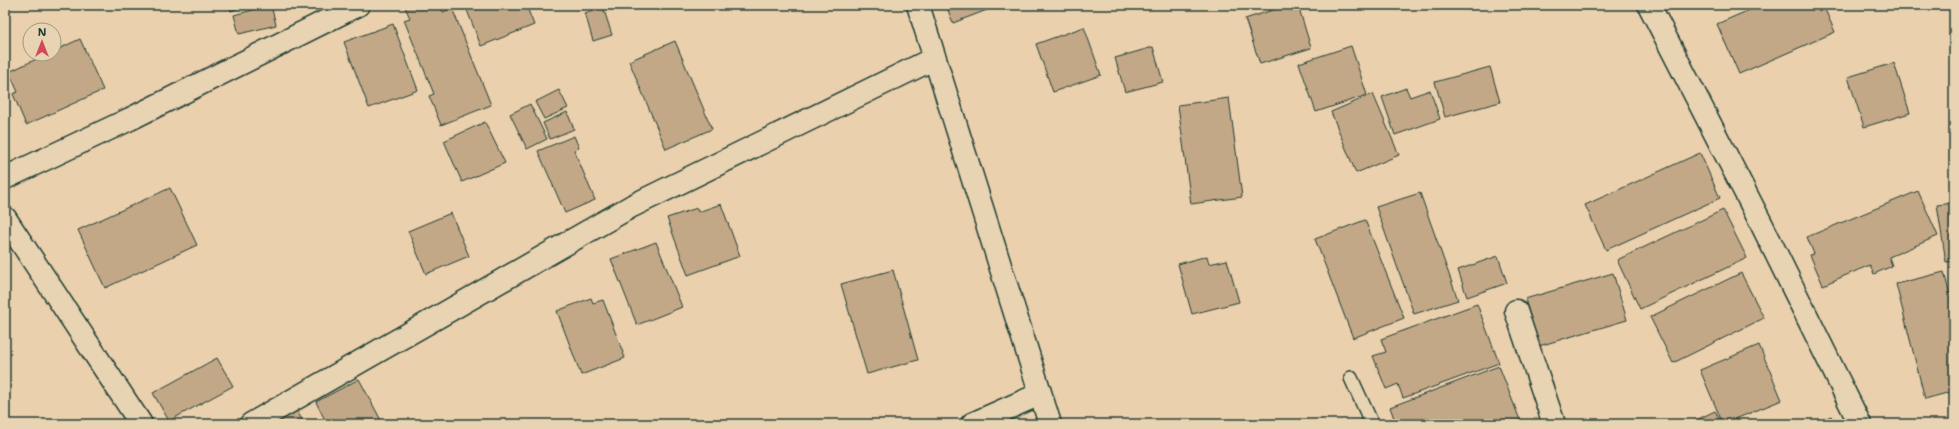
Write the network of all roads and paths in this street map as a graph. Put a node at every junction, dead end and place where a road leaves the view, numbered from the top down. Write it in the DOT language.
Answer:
graph roads {
  1 [pos="358,5"];
  2 [pos="918,5"];
  3 [pos="1650,5"];
  4 [pos="935,58"];
  5 [pos="5,178"];
  6 [pos="5,218"];
  7 [pos="1516,312"];
  8 [pos="1351,378"];
  9 [pos="1040,394"];
  10 [pos="142,424"];
  11 [pos="251,424"];
  12 [pos="972,424"];
  13 [pos="1050,424"];
  14 [pos="1372,424"];
  15 [pos="1554,424"];
  16 [pos="1860,424"];
  1 -- 5 [label="street"];
  2 -- 4 [label="street"];
  3 -- 16 [label="street"];
  4 -- 9 [label="street"];
  4 -- 11 [label="street"];
  6 -- 10 [label="street"];
  7 -- 15 [label="street"];
  8 -- 14 [label="lane"];
  9 -- 12 [label="street"];
  9 -- 13 [label="street"];
}
